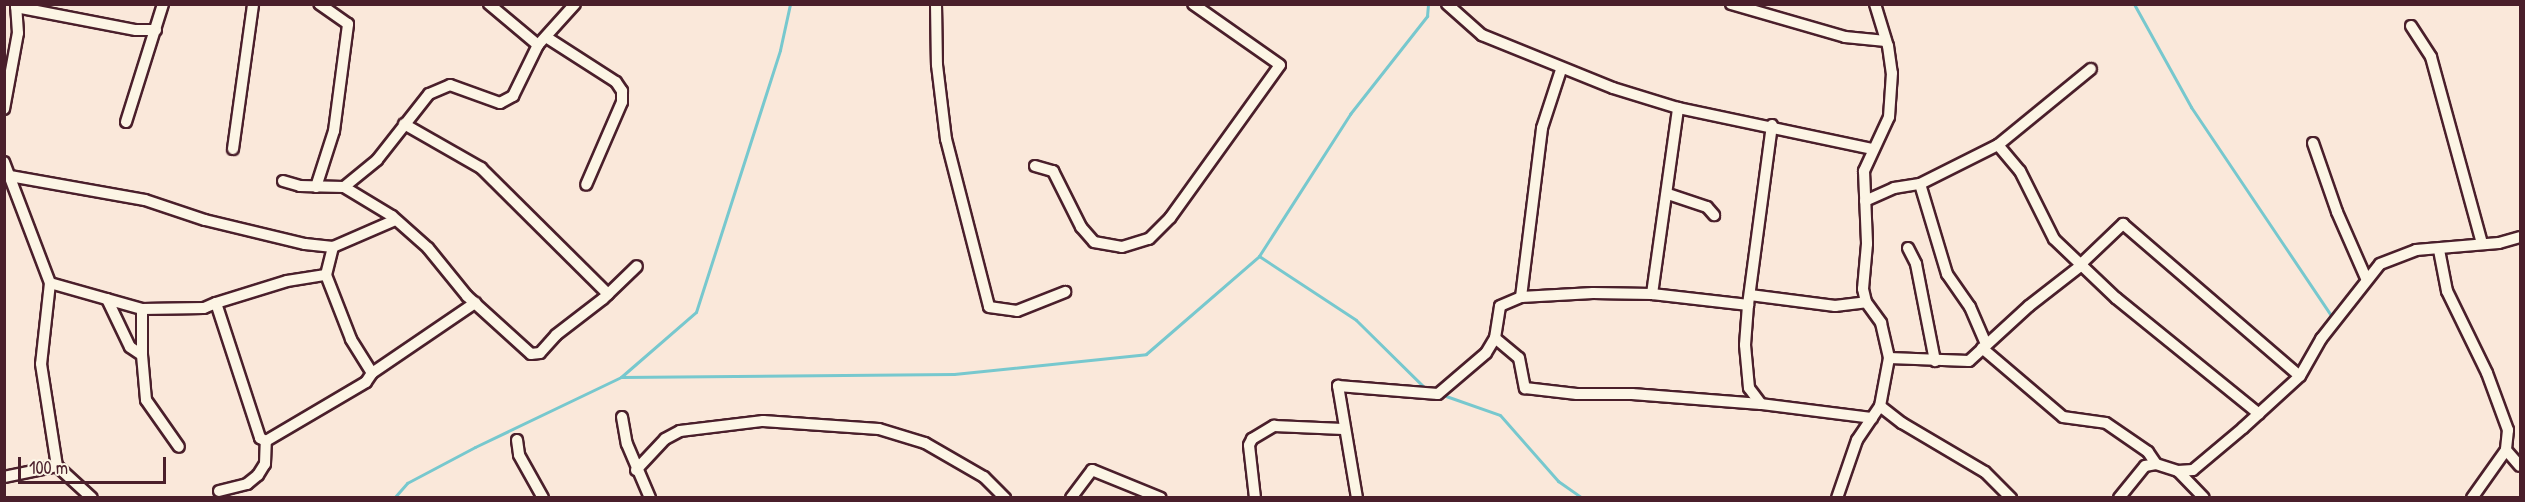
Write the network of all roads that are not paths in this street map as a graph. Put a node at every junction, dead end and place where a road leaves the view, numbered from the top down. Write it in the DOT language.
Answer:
graph roads {
  1 [pos="163,4"];
  2 [pos="253,4"];
  3 [pos="319,4"];
  4 [pos="489,4"];
  5 [pos="575,4"];
  6 [pos="936,4"];
  7 [pos="1193,4"];
  8 [pos="1447,4"];
  9 [pos="1731,4"];
  10 [pos="1875,4"];
  11 [pos="16,6"];
  12 [pos="2411,26"];
  13 [pos="156,30"];
  14 [pos="546,38"];
  15 [pos="1886,41"];
  16 [pos="538,45"];
  17 [pos="10,62"];
  18 [pos="2091,69"];
  19 [pos="1561,70"];
  20 [pos="1678,108"];
  21 [pos="4,109"];
  22 [pos="126,122"];
  23 [pos="404,124"];
  24 [pos="1772,125"];
  25 [pos="2313,143"];
  26 [pos="1998,145"];
  27 [pos="233,149"];
  28 [pos="1873,149"];
  29 [pos="4,162"];
  30 [pos="1035,166"];
  31 [pos="10,176"];
  32 [pos="283,181"];
  33 [pos="1920,184"];
  34 [pos="586,185"];
  35 [pos="316,187"];
  36 [pos="344,187"];
  37 [pos="1668,194"];
  38 [pos="1865,201"];
  39 [pos="1714,215"];
  40 [pos="393,220"];
  41 [pos="2520,237"];
  42 [pos="2482,243"];
  43 [pos="333,247"];
  44 [pos="1908,248"];
  45 [pos="2439,250"];
  46 [pos="2083,263"];
  47 [pos="637,266"];
  48 [pos="326,275"];
  49 [pos="2366,278"];
  50 [pos="50,283"];
  51 [pos="1065,292"];
  52 [pos="608,294"];
  53 [pos="1652,294"];
  54 [pos="1521,297"];
  55 [pos="107,299"];
  56 [pos="1749,300"];
  57 [pos="1866,302"];
  58 [pos="216,303"];
  59 [pos="475,303"];
  60 [pos="142,309"];
  61 [pos="1495,338"];
  62 [pos="1984,346"];
  63 [pos="142,355"];
  64 [pos="1889,358"];
  65 [pos="1935,361"];
  66 [pos="372,373"];
  67 [pos="2300,376"];
  68 [pos="1761,404"];
  69 [pos="1880,406"];
  70 [pos="2259,414"];
  71 [pos="622,417"];
  72 [pos="1872,418"];
  73 [pos="1343,429"];
  74 [pos="517,440"];
  75 [pos="266,441"];
  76 [pos="179,447"];
  77 [pos="2506,450"];
  78 [pos="2156,464"];
  79 [pos="57,466"];
  80 [pos="2520,466"];
  81 [pos="636,470"];
  82 [pos="2178,471"];
  83 [pos="4,477"];
  84 [pos="219,491"];
  85 [pos="92,498"];
  86 [pos="543,498"];
  87 [pos="650,498"];
  88 [pos="1005,498"];
  89 [pos="1071,498"];
  90 [pos="1161,498"];
  91 [pos="1255,498"];
  92 [pos="1357,498"];
  93 [pos="1837,498"];
  94 [pos="2011,498"];
  95 [pos="2119,498"];
  96 [pos="2204,498"];
  97 [pos="2472,498"];
  1 -- 13 [label="street"];
  2 -- 27 [label="street"];
  3 -- 35 [label="street"];
  4 -- 16 [label="street"];
  5 -- 14 [label="street"];
  6 -- 51 [label="street"];
  7 -- 30 [label="street"];
  8 -- 19 [label="street"];
  9 -- 15 [label="street"];
  10 -- 15 [label="street"];
  11 -- 13 [label="street"];
  11 -- 17 [label="street"];
  12 -- 42 [label="street"];
  13 -- 22 [label="street"];
  14 -- 16 [label="street"];
  14 -- 34 [label="street"];
  15 -- 28 [label="street"];
  16 -- 23 [label="street"];
  17 -- 21 [label="street"];
  18 -- 26 [label="street"];
  19 -- 20 [label="street"];
  19 -- 54 [label="street"];
  20 -- 24 [label="street"];
  20 -- 37 [label="street"];
  23 -- 36 [label="street"];
  23 -- 52 [label="street"];
  24 -- 28 [label="street"];
  24 -- 56 [label="street"];
  25 -- 49 [label="street"];
  26 -- 33 [label="street"];
  26 -- 46 [label="street"];
  28 -- 38 [label="street"];
  29 -- 31 [label="street"];
  31 -- 43 [label="street"];
  31 -- 50 [label="street"];
  32 -- 35 [label="street"];
  33 -- 38 [label="street"];
  33 -- 62 [label="street"];
  35 -- 36 [label="street"];
  36 -- 40 [label="street"];
  37 -- 39 [label="street"];
  37 -- 53 [label="street"];
  38 -- 57 [label="street"];
  40 -- 43 [label="street"];
  40 -- 59 [label="street"];
  41 -- 42 [label="street"];
  42 -- 45 [label="street"];
  43 -- 48 [label="street"];
  44 -- 65 [label="street"];
  45 -- 49 [label="street"];
  45 -- 77 [label="street"];
  46 -- 62 [label="street"];
  46 -- 67 [label="street"];
  46 -- 70 [label="street"];
  47 -- 52 [label="street"];
  48 -- 58 [label="street"];
  48 -- 66 [label="street"];
  49 -- 67 [label="street"];
  50 -- 55 [label="street"];
  50 -- 79 [label="street"];
  52 -- 59 [label="street"];
  53 -- 54 [label="street"];
  53 -- 56 [label="street"];
  54 -- 61 [label="street"];
  55 -- 60 [label="street"];
  55 -- 63 [label="street"];
  56 -- 57 [label="street"];
  56 -- 68 [label="street"];
  57 -- 64 [label="street"];
  58 -- 60 [label="street"];
  58 -- 75 [label="street"];
  59 -- 66 [label="street"];
  60 -- 63 [label="street"];
  61 -- 68 [label="street"];
  61 -- 73 [label="street"];
  62 -- 65 [label="street"];
  62 -- 78 [label="street"];
  63 -- 76 [label="street"];
  64 -- 65 [label="street"];
  64 -- 69 [label="street"];
  66 -- 75 [label="street"];
  67 -- 70 [label="street"];
  68 -- 72 [label="street"];
  69 -- 72 [label="street"];
  69 -- 94 [label="street"];
  70 -- 82 [label="street"];
  71 -- 81 [label="street"];
  72 -- 93 [label="street"];
  73 -- 91 [label="street"];
  73 -- 92 [label="street"];
  74 -- 86 [label="street"];
  75 -- 84 [label="street"];
  77 -- 80 [label="street"];
  77 -- 97 [label="street"];
  78 -- 82 [label="street"];
  78 -- 95 [label="street"];
  79 -- 83 [label="street"];
  79 -- 85 [label="street"];
  81 -- 87 [label="street"];
  81 -- 88 [label="street"];
  82 -- 96 [label="street"];
  89 -- 90 [label="street"];
}
